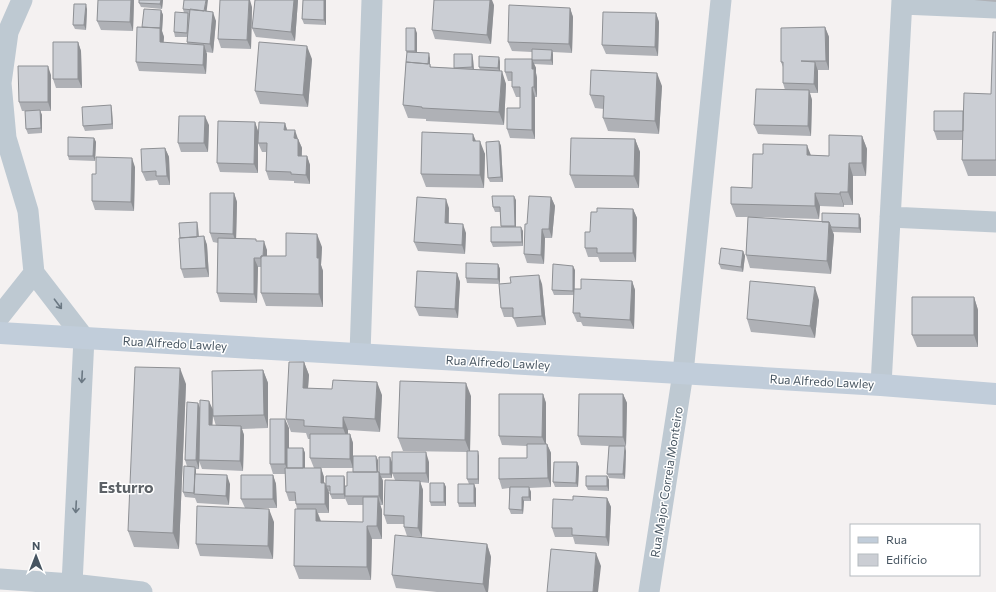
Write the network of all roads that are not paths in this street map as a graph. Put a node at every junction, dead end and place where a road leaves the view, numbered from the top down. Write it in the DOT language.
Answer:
graph roads {
  1 [pos="22,0"];
  2 [pos="372,0"];
  3 [pos="721,0"];
  4 [pos="902,2"];
  5 [pos="996,8"];
  6 [pos="890,217"];
  7 [pos="996,222"];
  8 [pos="34,273"];
  9 [pos="0,316"];
  10 [pos="0,333"];
  11 [pos="84,338"];
  12 [pos="360,354"];
  13 [pos="683,373"];
  14 [pos="882,385"];
  15 [pos="996,394"];
  16 [pos="0,579"];
  17 [pos="70,588"];
  18 [pos="142,592"];
  19 [pos="648,592"];
  1 -- 8 [label="street"];
  2 -- 12 [label="street"];
  3 -- 13 [label="street, Rua Major Correia Monteiro"];
  4 -- 5 [label="street"];
  4 -- 6 [label="street"];
  6 -- 7 [label="street"];
  6 -- 14 [label="street"];
  8 -- 9 [label="street"];
  8 -- 11 [label="street, one-way"];
  10 -- 11 [label="main road, Rua Alfredo Lawley"];
  11 -- 12 [label="main road, Rua Alfredo Lawley"];
  11 -- 17 [label="street, one-way"];
  12 -- 13 [label="main road, Rua Alfredo Lawley"];
  13 -- 14 [label="main road, Rua Alfredo Lawley"];
  13 -- 19 [label="street, Rua Major Correia Monteiro"];
  14 -- 15 [label="main road, Rua Alfredo Lawley"];
  16 -- 17 [label="street"];
  17 -- 18 [label="street"];
}
